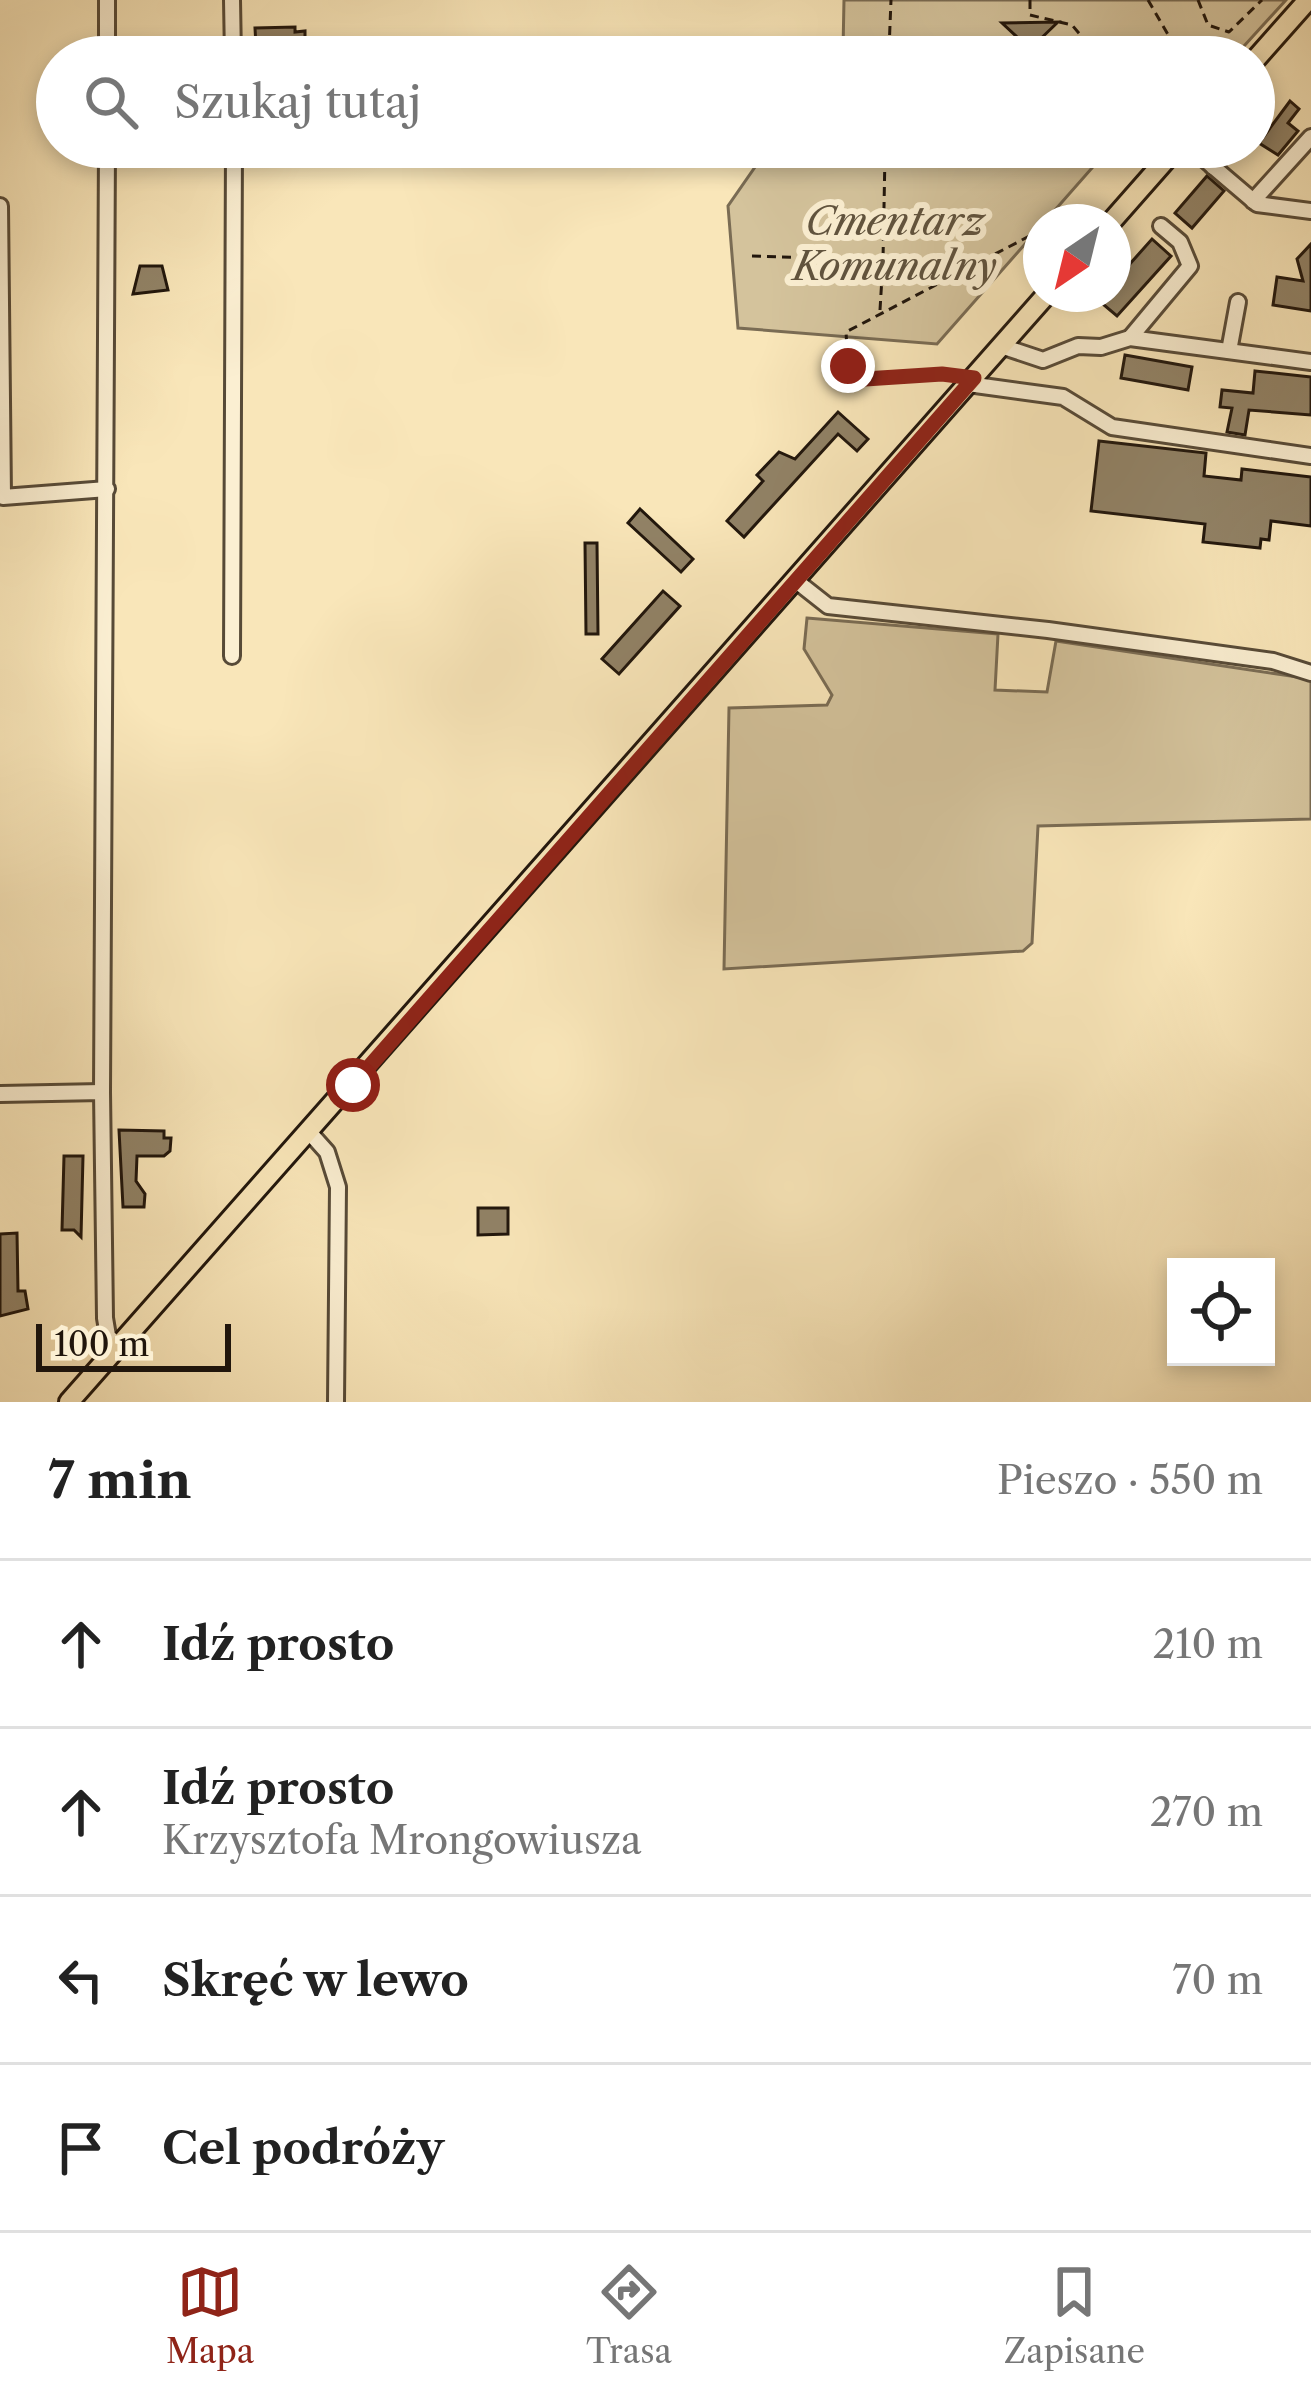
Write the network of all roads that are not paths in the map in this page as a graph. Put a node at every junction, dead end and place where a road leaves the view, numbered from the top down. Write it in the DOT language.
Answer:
graph roads {
  1 [pos="107,0"];
  2 [pos="232,0"];
  3 [pos="1308,0"];
  4 [pos="107,36"];
  5 [pos="233,36"];
  6 [pos="1275,37"];
  7 [pos="1311,137"];
  8 [pos="107,168"];
  9 [pos="234,168"];
  10 [pos="1159,168"];
  11 [pos="1215,168"];
  12 [pos="1253,201"];
  13 [pos="1127,204"];
  14 [pos="0,206"];
  15 [pos="1311,211"];
  16 [pos="1161,226"];
  17 [pos="1238,302"];
  18 [pos="1031,312"];
  19 [pos="1130,338"];
  20 [pos="1001,346"];
  21 [pos="1228,351"];
  22 [pos="1311,362"];
  23 [pos="971,381"];
  24 [pos="1311,456"];
  25 [pos="107,489"];
  26 [pos="795,580"];
  27 [pos="232,656"];
  28 [pos="1311,673"];
  29 [pos="102,1093"];
  30 [pos="0,1094"];
  31 [pos="310,1133"];
  32 [pos="118,1346"];
  33 [pos="69,1402"];
  34 [pos="336,1402"];
  1 -- 4 [label="street"];
  2 -- 5 [label="street"];
  3 -- 6 [label="main road"];
  7 -- 12 [label="street"];
  8 -- 25 [label="street"];
  9 -- 27 [label="street"];
  10 -- 13 [label="main road"];
  11 -- 12 [label="street"];
  12 -- 15 [label="street"];
  14 -- 25 [label="street"];
  16 -- 19 [label="street"];
  17 -- 21 [label="street"];
  18 -- 20 [label="main road"];
  19 -- 20 [label="street"];
  19 -- 21 [label="street"];
  20 -- 23 [label="main road"];
  21 -- 22 [label="street"];
  23 -- 24 [label="street"];
  23 -- 26 [label="main road"];
  25 -- 29 [label="street"];
  26 -- 28 [label="street"];
  26 -- 31 [label="main road"];
  29 -- 30 [label="street"];
  29 -- 32 [label="street"];
  31 -- 32 [label="main road"];
  31 -- 34 [label="street"];
  32 -- 33 [label="main road"];
}
